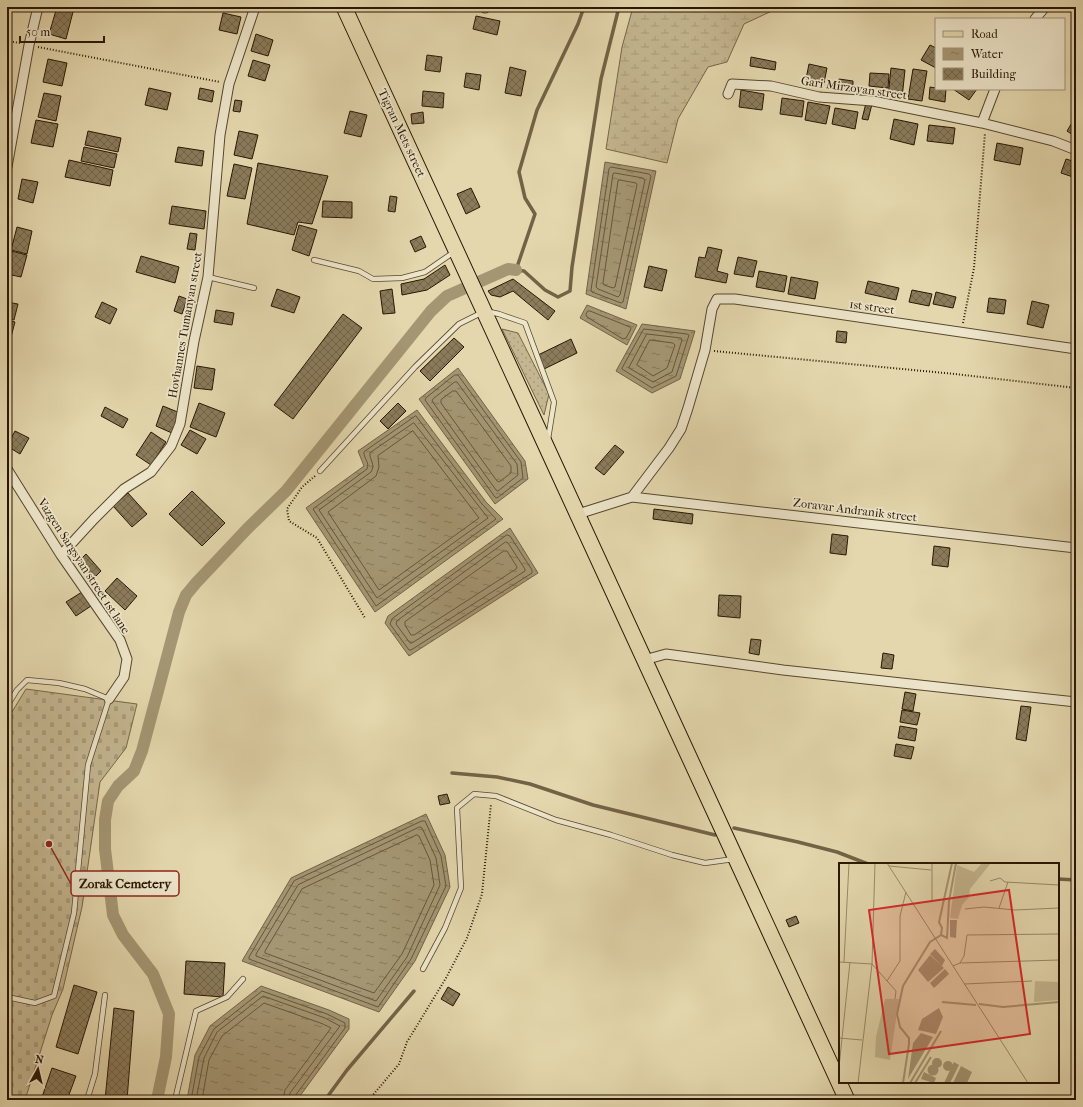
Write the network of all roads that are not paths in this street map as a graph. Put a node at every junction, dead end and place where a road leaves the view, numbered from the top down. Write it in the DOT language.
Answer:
graph roads {
  1 [pos="38,7"];
  2 [pos="255,7"];
  3 [pos="344,7"];
  4 [pos="1045,7"];
  5 [pos="1037,18"];
  6 [pos="995,90"];
  7 [pos="728,94"];
  8 [pos="982,124"];
  9 [pos="1076,150"];
  10 [pos="7,167"];
  11 [pos="458,255"];
  12 [pos="314,260"];
  13 [pos="208,277"];
  14 [pos="254,288"];
  15 [pos="482,305"];
  16 [pos="1076,349"];
  17 [pos="546,448"];
  18 [pos="7,469"];
  19 [pos="320,471"];
  20 [pos="632,497"];
  21 [pos="578,514"];
  22 [pos="1076,548"];
  23 [pos="61,554"];
  24 [pos="644,660"];
  25 [pos="108,699"];
  26 [pos="1076,702"];
  27 [pos="7,706"];
  28 [pos="735,859"];
  29 [pos="423,969"];
  30 [pos="243,979"];
  31 [pos="105,995"];
  32 [pos="7,997"];
  33 [pos="839,1083"];
  34 [pos="839,1083"];
  35 [pos="87,1100"];
  36 [pos="175,1100"];
  37 [pos="847,1100"];
  1 -- 10 [label="street"];
  2 -- 13 [label="street, Hovhannes Tumanyan street"];
  3 -- 11 [label="main road, Tigran Mets street"];
  4 -- 5 [label="street"];
  6 -- 8 [label="street"];
  7 -- 8 [label="street, Gari Mirzoyan street"];
  8 -- 9 [label="street, Gari Mirzoyan street"];
  11 -- 12 [label="lane"];
  11 -- 15 [label="main road, Tigran Mets street"];
  13 -- 14 [label="lane"];
  13 -- 23 [label="street, Hovhannes Tumanyan street"];
  15 -- 17 [label="main road, Tigran Mets street"];
  15 -- 17 [label="lane"];
  15 -- 19 [label="lane"];
  16 -- 20 [label="street, 1st street"];
  17 -- 21 [label="main road, Tigran Mets street"];
  18 -- 23 [label="street, Vazgen Sargsyan street 1st lane"];
  20 -- 21 [label="street"];
  20 -- 22 [label="street, Zoravar Andranik street"];
  21 -- 24 [label="main road, Tigran Mets street"];
  23 -- 25 [label="street, Vazgen Sargsyan street 1st lane"];
  24 -- 26 [label="street"];
  24 -- 28 [label="main road, Tigran Mets street"];
  25 -- 27 [label="lane"];
  25 -- 32 [label="lane"];
  28 -- 29 [label="lane"];
  28 -- 34 [label="main road, Tigran Mets street"];
  30 -- 36 [label="lane"];
  31 -- 35 [label="lane"];
  33 -- 37 [label="main road, Tigran Mets street"];
}
